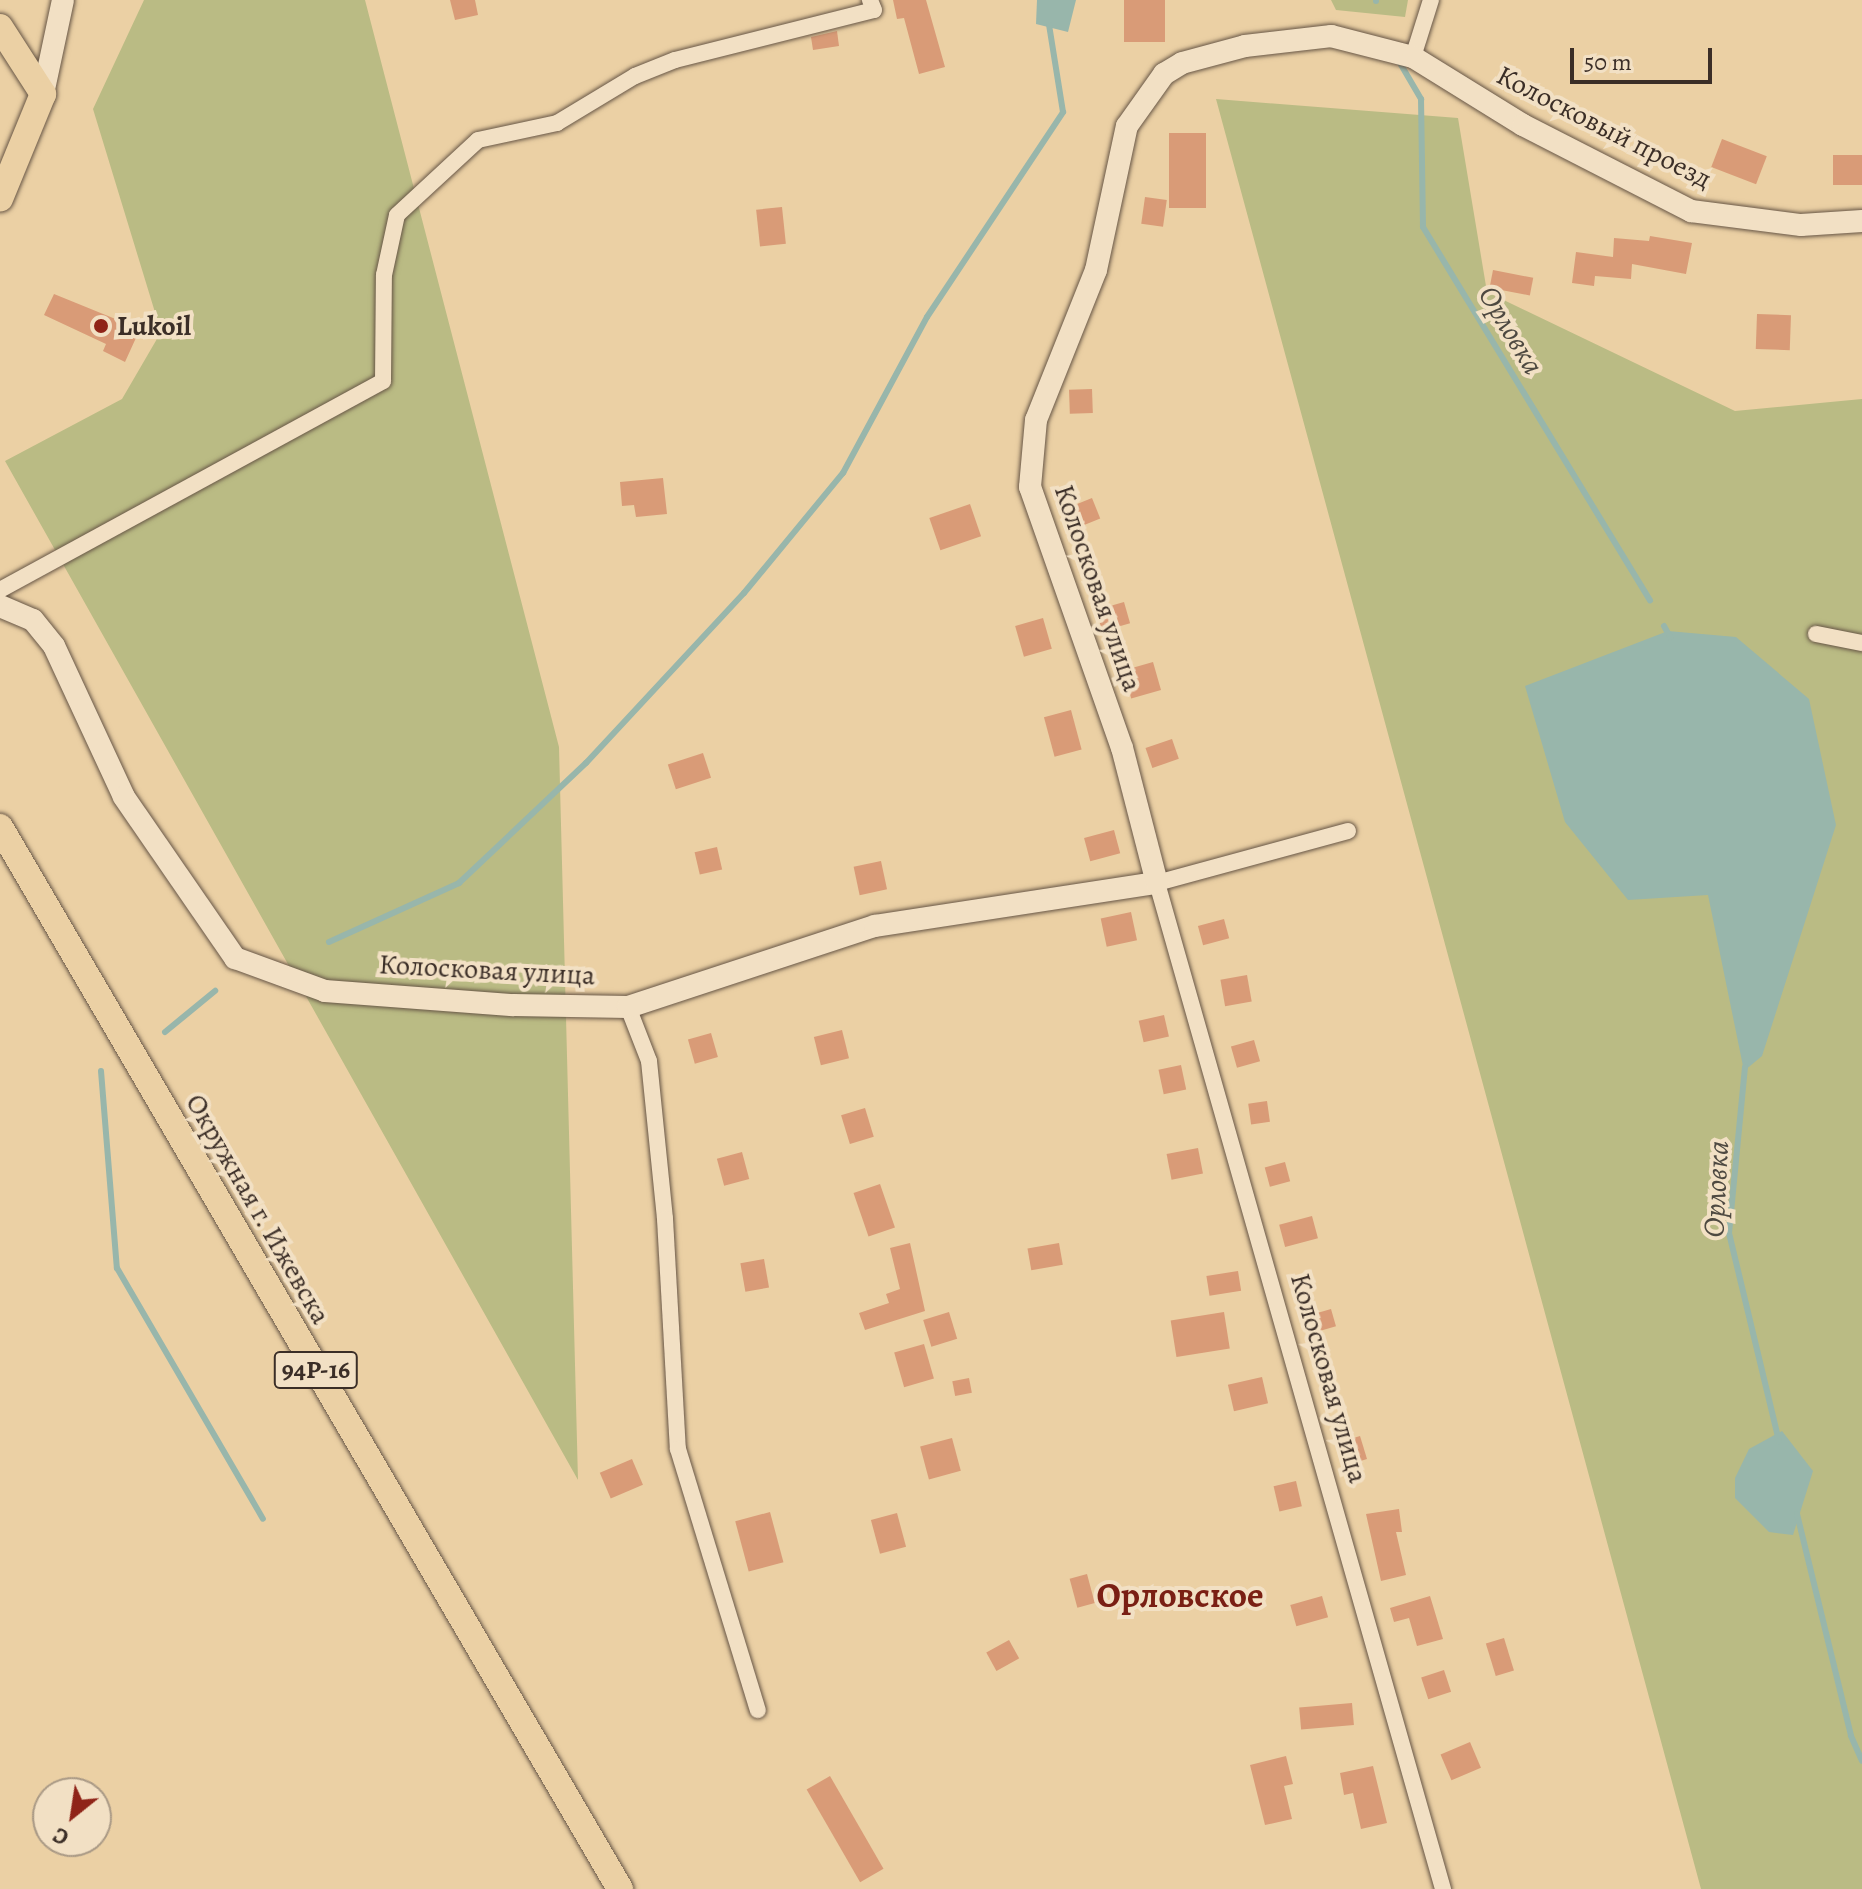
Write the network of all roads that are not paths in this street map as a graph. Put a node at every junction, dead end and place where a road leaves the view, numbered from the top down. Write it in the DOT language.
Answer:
graph roads {
  1 [pos="63,0"];
  2 [pos="870,0"];
  3 [pos="1431,0"];
  4 [pos="0,27"];
  5 [pos="1331,36"];
  6 [pos="1413,57"];
  7 [pos="43,94"];
  8 [pos="0,199"];
  9 [pos="1862,221"];
  10 [pos="0,590"];
  11 [pos="0,606"];
  12 [pos="1816,634"];
  13 [pos="1862,643"];
  14 [pos="0,827"];
  15 [pos="1348,831"];
  16 [pos="6,844"];
  17 [pos="1157,883"];
  18 [pos="628,1007"];
  19 [pos="758,1710"];
  20 [pos="620,1889"];
  21 [pos="1443,1889"];
  1 -- 7 [label="street"];
  2 -- 10 [label="street"];
  3 -- 6 [label="street"];
  4 -- 7 [label="main road"];
  5 -- 6 [label="street, Колосковый проезд"];
  5 -- 17 [label="street, Колосковая улица"];
  6 -- 9 [label="street, Колосковый проезд"];
  7 -- 8 [label="main road"];
  11 -- 18 [label="street, Колосковая улица"];
  12 -- 13 [label="street"];
  14 -- 16 [label="main road, Окружная г. Ижевска / 94Р-16"];
  15 -- 17 [label="street"];
  16 -- 20 [label="main road, Окружная г. Ижевска / 94Р-16"];
  17 -- 18 [label="street, Колосковая улица"];
  17 -- 21 [label="street, Колосковая улица"];
  18 -- 19 [label="street"];
}
